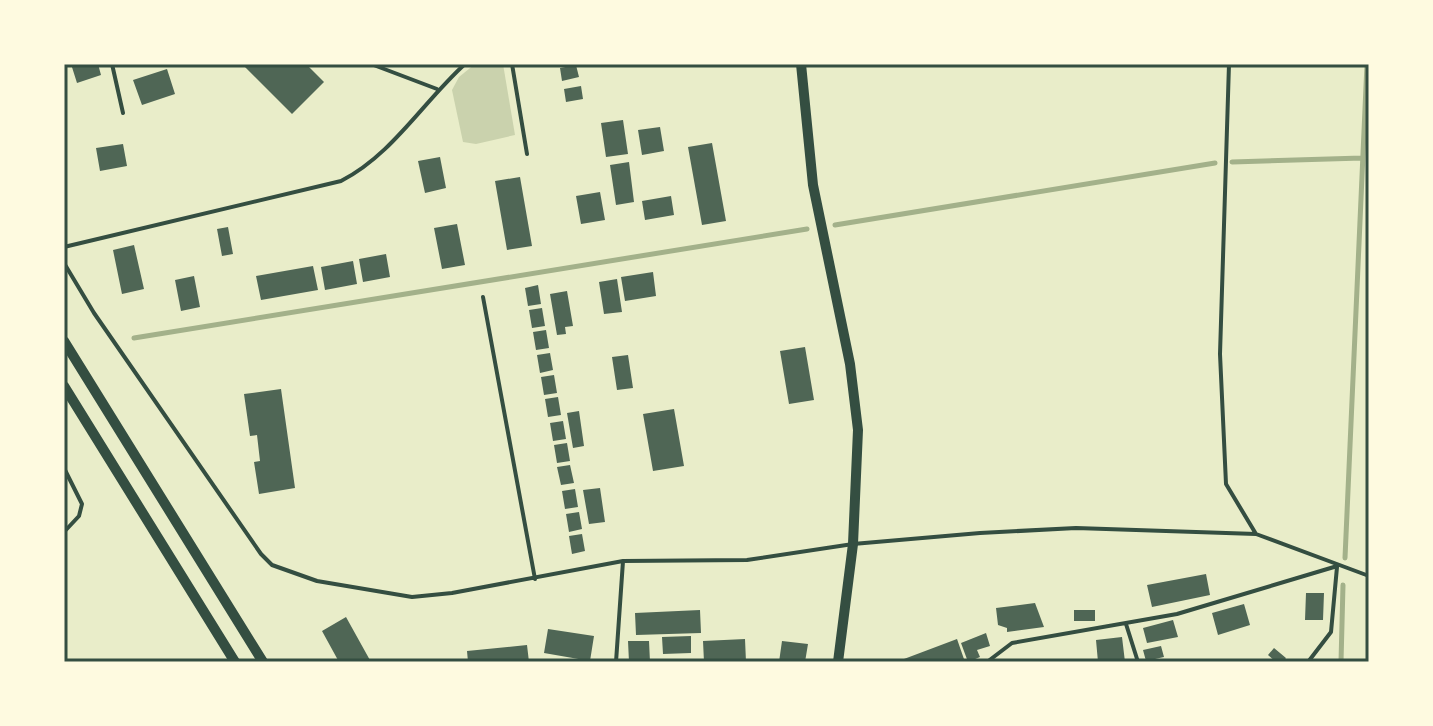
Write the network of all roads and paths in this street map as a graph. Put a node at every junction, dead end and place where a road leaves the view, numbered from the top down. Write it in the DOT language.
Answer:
graph roads {
  1 [pos="112,64"];
  2 [pos="371,64"];
  3 [pos="465,64"];
  4 [pos="512,64"];
  5 [pos="801,64"];
  6 [pos="1229,64"];
  7 [pos="437,89"];
  8 [pos="123,113"];
  9 [pos="527,154"];
  10 [pos="64,247"];
  11 [pos="64,263"];
  12 [pos="483,297"];
  13 [pos="64,341"];
  14 [pos="64,386"];
  15 [pos="64,468"];
  16 [pos="64,532"];
  17 [pos="1256,534"];
  18 [pos="853,544"];
  19 [pos="623,561"];
  20 [pos="1337,567"];
  21 [pos="1369,576"];
  22 [pos="535,579"];
  23 [pos="1126,624"];
  24 [pos="235,662"];
  25 [pos="263,662"];
  26 [pos="616,662"];
  27 [pos="838,662"];
  28 [pos="987,662"];
  29 [pos="1138,662"];
  30 [pos="1308,662"];
  1 -- 8 [label="lane"];
  2 -- 7 [label="lane"];
  3 -- 7 [label="lane"];
  4 -- 9 [label="lane"];
  5 -- 18 [label="street"];
  6 -- 17 [label="lane"];
  7 -- 10 [label="lane"];
  11 -- 22 [label="lane"];
  12 -- 22 [label="lane"];
  13 -- 25 [label="street"];
  14 -- 24 [label="street"];
  15 -- 16 [label="lane"];
  17 -- 18 [label="lane"];
  17 -- 20 [label="lane"];
  18 -- 19 [label="lane"];
  18 -- 27 [label="street"];
  19 -- 22 [label="lane"];
  19 -- 26 [label="lane"];
  20 -- 21 [label="lane"];
  20 -- 23 [label="lane"];
  20 -- 30 [label="lane"];
  23 -- 28 [label="lane"];
  23 -- 29 [label="lane"];
}
